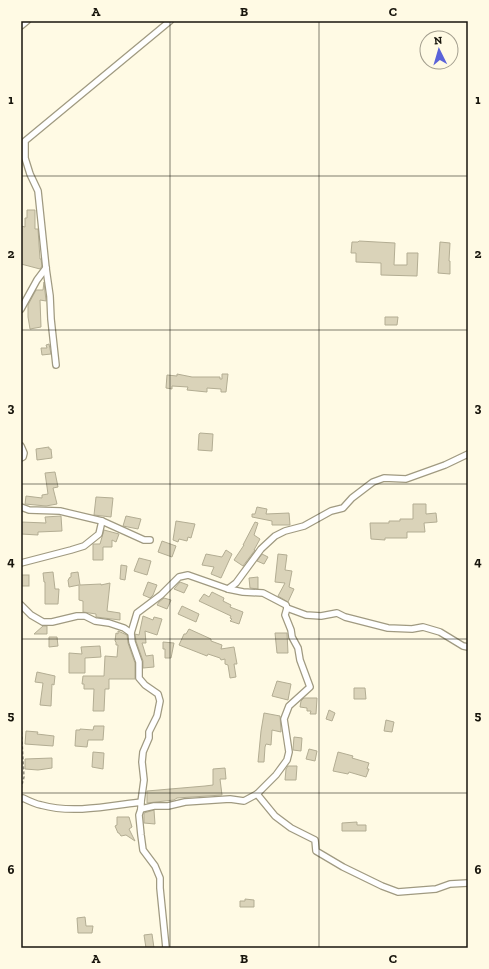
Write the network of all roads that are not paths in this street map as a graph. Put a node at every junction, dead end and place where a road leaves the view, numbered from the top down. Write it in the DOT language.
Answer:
graph roads {
  1 [pos="27,21"];
  2 [pos="170,21"];
  3 [pos="21,26"];
  4 [pos="46,268"];
  5 [pos="21,309"];
  6 [pos="56,365"];
  7 [pos="21,446"];
  8 [pos="468,454"];
  9 [pos="21,458"];
  10 [pos="21,507"];
  11 [pos="102,520"];
  12 [pos="150,540"];
  13 [pos="21,563"];
  14 [pos="228,590"];
  15 [pos="21,605"];
  16 [pos="287,608"];
  17 [pos="131,633"];
  18 [pos="468,646"];
  19 [pos="257,794"];
  20 [pos="21,799"];
  21 [pos="141,806"];
  22 [pos="468,883"];
  23 [pos="166,948"];
  1 -- 3 [label="street"];
  2 -- 4 [label="street"];
  4 -- 5 [label="street"];
  4 -- 6 [label="street"];
  7 -- 9 [label="street"];
  8 -- 14 [label="street"];
  10 -- 11 [label="street"];
  11 -- 12 [label="street"];
  11 -- 13 [label="street"];
  14 -- 16 [label="street"];
  14 -- 17 [label="street"];
  15 -- 17 [label="street"];
  16 -- 18 [label="street"];
  16 -- 19 [label="street"];
  17 -- 21 [label="street"];
  19 -- 21 [label="street"];
  19 -- 22 [label="street"];
  20 -- 21 [label="street"];
  21 -- 23 [label="street"];
}
